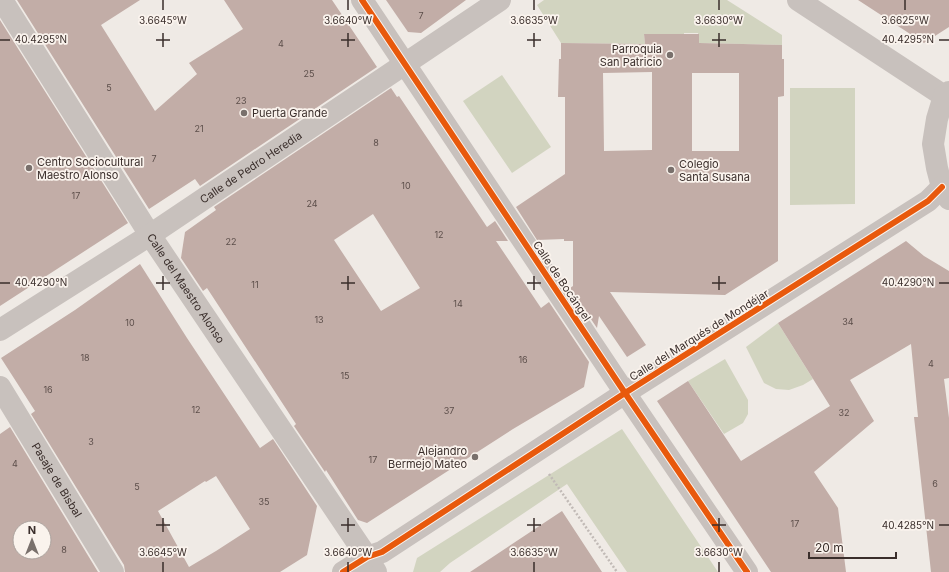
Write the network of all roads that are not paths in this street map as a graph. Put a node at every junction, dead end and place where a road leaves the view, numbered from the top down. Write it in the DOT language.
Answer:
graph roads {
  1 [pos="2,0"];
  2 [pos="362,0"];
  3 [pos="500,0"];
  4 [pos="798,0"];
  5 [pos="404,64"];
  6 [pos="947,94"];
  7 [pos="945,193"];
  8 [pos="150,235"];
  9 [pos="0,330"];
  10 [pos="0,387"];
  11 [pos="625,393"];
  12 [pos="372,565"];
  13 [pos="114,572"];
  14 [pos="343,572"];
  15 [pos="746,572"];
  1 -- 8 [label="street, Calle del Maestro Alonso"];
  2 -- 5 [label="street, Calle de Bocángel"];
  3 -- 5 [label="street, Calle de Pedro Heredia"];
  4 -- 6 [label="street"];
  5 -- 8 [label="street, Calle de Pedro Heredia"];
  5 -- 11 [label="street, Calle de Bocángel"];
  6 -- 7 [label="street"];
  7 -- 11 [label="street, Calle del Marqués de Mondéjar"];
  8 -- 9 [label="street, Calle de Pedro Heredia"];
  8 -- 12 [label="street, Calle del Maestro Alonso"];
  10 -- 13 [label="street, Pasaje de Bisbal"];
  11 -- 12 [label="street, Calle del Marqués de Mondéjar"];
  11 -- 15 [label="street, Calle de Bocángel"];
  12 -- 14 [label="street, Calle del Marqués de Mondéjar"];
}
